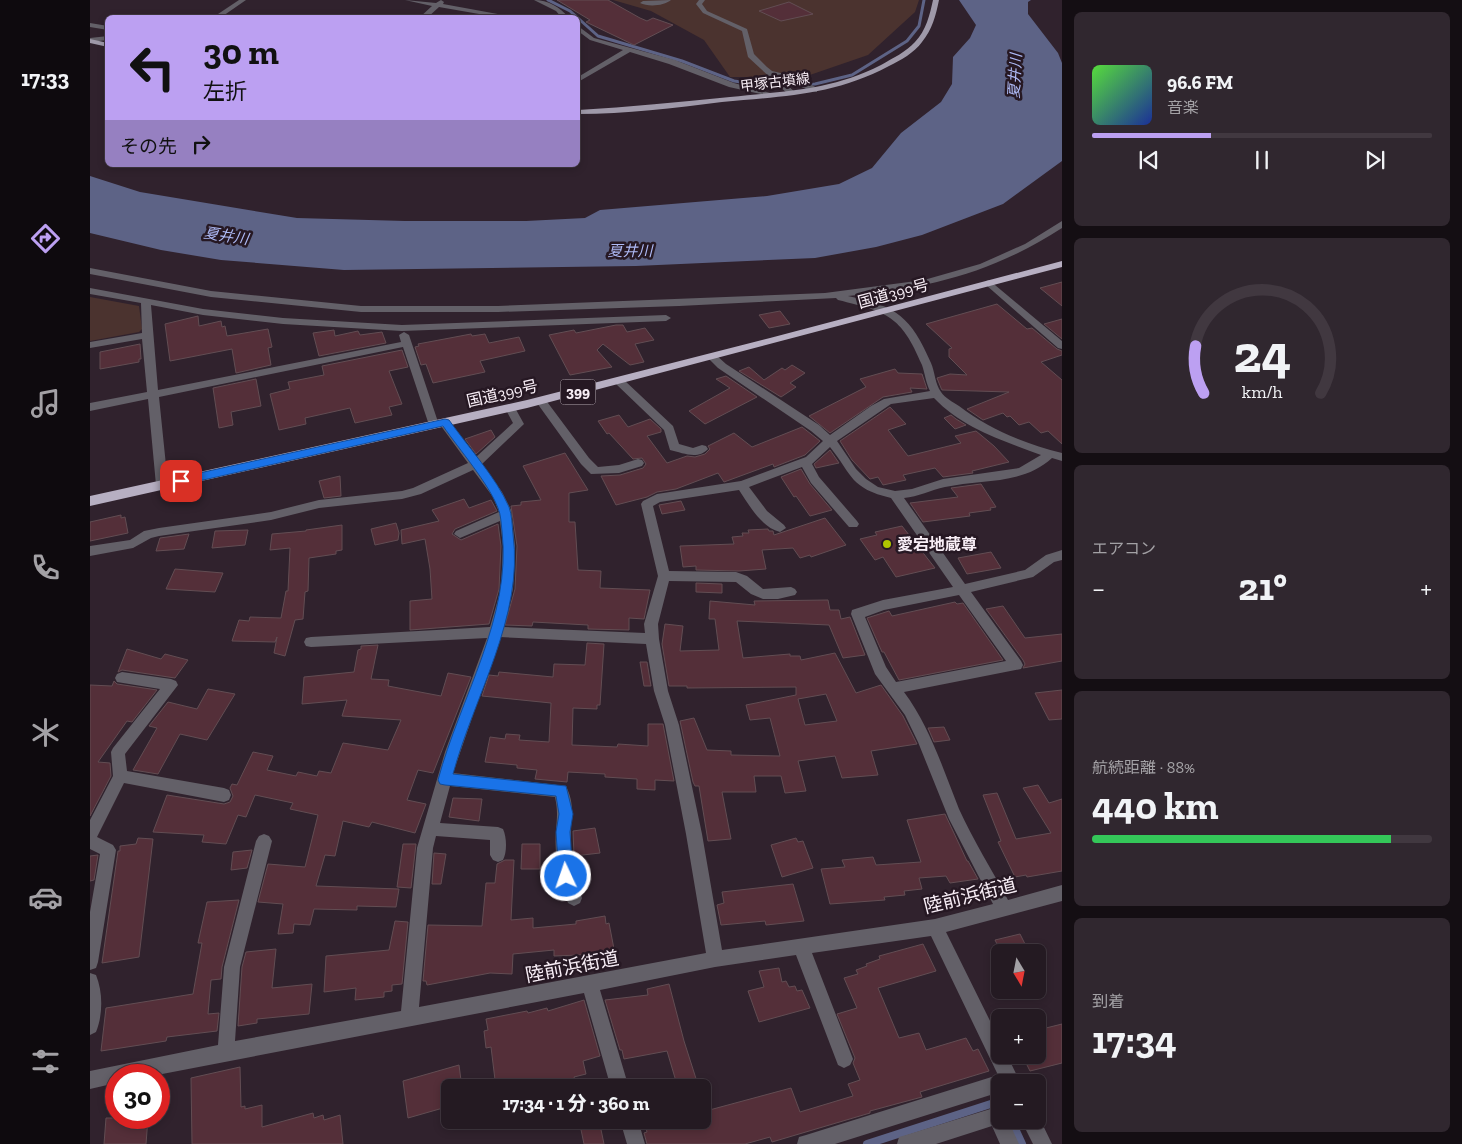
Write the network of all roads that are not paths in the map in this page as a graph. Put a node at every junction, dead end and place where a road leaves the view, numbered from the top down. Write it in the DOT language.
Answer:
graph roads {
  1 [pos="243,0"];
  2 [pos="408,0"];
  3 [pos="537,0"];
  4 [pos="668,0"];
  5 [pos="702,0"];
  6 [pos="936,0"];
  7 [pos="441,2"];
  8 [pos="643,2"];
  9 [pos="220,15"];
  10 [pos="426,15"];
  11 [pos="503,15"];
  12 [pos="563,15"];
  13 [pos="90,25"];
  14 [pos="105,28"];
  15 [pos="580,30"];
  16 [pos="105,38"];
  17 [pos="90,40"];
  18 [pos="105,44"];
  19 [pos="628,50"];
  20 [pos="772,75"];
  21 [pos="580,79"];
  22 [pos="810,88"];
  23 [pos="790,91"];
  24 [pos="774,95"];
  25 [pos="580,112"];
  26 [pos="1062,224"];
  27 [pos="1062,264"];
  28 [pos="90,271"];
  29 [pos="989,283"];
  30 [pos="90,292"];
  31 [pos="826,296"];
  32 [pos="146,303"];
  33 [pos="889,311"];
  34 [pos="666,318"];
  35 [pos="402,328"];
  36 [pos="147,335"];
  37 [pos="90,344"];
  38 [pos="405,344"];
  39 [pos="1062,346"];
  40 [pos="712,357"];
  41 [pos="620,382"];
  42 [pos="152,394"];
  43 [pos="936,394"];
  44 [pos="541,401"];
  45 [pos="90,407"];
  46 [pos="510,408"];
  47 [pos="440,424"];
  48 [pos="829,441"];
  49 [pos="702,449"];
  50 [pos="1062,452"];
  51 [pos="1046,453"];
  52 [pos="1062,458"];
  53 [pos="804,462"];
  54 [pos="638,463"];
  55 [pos="474,465"];
  56 [pos="742,485"];
  57 [pos="162,486"];
  58 [pos="895,495"];
  59 [pos="90,501"];
  60 [pos="505,514"];
  61 [pos="853,524"];
  62 [pos="780,528"];
  63 [pos="460,534"];
  64 [pos="90,551"];
  65 [pos="1062,555"];
  66 [pos="664,576"];
  67 [pos="961,589"];
  68 [pos="791,592"];
  69 [pos="496,632"];
  70 [pos="652,639"];
  71 [pos="310,642"];
  72 [pos="122,678"];
  73 [pos="892,688"];
  74 [pos="120,776"];
  75 [pos="445,780"];
  76 [pos="224,795"];
  77 [pos="431,829"];
  78 [pos="90,836"];
  79 [pos="90,841"];
  80 [pos="264,841"];
  81 [pos="498,854"];
  82 [pos="1062,893"];
  83 [pos="574,898"];
  84 [pos="1004,909"];
  85 [pos="935,927"];
  86 [pos="801,947"];
  87 [pos="716,958"];
  88 [pos="90,962"];
  89 [pos="90,981"];
  90 [pos="590,984"];
  91 [pos="410,1018"];
  92 [pos="90,1026"];
  93 [pos="226,1052"];
  94 [pos="844,1059"];
  95 [pos="1002,1074"];
  96 [pos="617,1079"];
  97 [pos="90,1080"];
  98 [pos="991,1087"];
  99 [pos="991,1117"];
  100 [pos="632,1129"];
  101 [pos="1004,1129"];
  102 [pos="1035,1129"];
  103 [pos="636,1144"];
  104 [pos="806,1144"];
  105 [pos="906,1144"];
  106 [pos="1010,1144"];
  107 [pos="1043,1144"];
  1 -- 9 [label="street"];
  2 -- 7 [label="street"];
  3 -- 12 [label="street"];
  4 -- 8 [label="street"];
  5 -- 20 [label="street"];
  6 -- 22 [label="main road, 甲塚古墳線"];
  7 -- 10 [label="street"];
  7 -- 11 [label="street"];
  13 -- 14 [label="street"];
  15 -- 19 [label="street"];
  16 -- 17 [label="street"];
  17 -- 18 [label="main road"];
  19 -- 21 [label="street"];
  19 -- 24 [label="street"];
  20 -- 22 [label="street"];
  20 -- 23 [label="street"];
  22 -- 23 [label="main road, 甲塚古墳線"];
  23 -- 24 [label="main road, 甲塚古墳線"];
  24 -- 25 [label="main road, 甲塚古墳線"];
  26 -- 31 [label="street"];
  27 -- 29 [label="highway, 国道399号 / 399"];
  28 -- 31 [label="street"];
  29 -- 33 [label="highway, 国道399号 / 399"];
  29 -- 39 [label="street"];
  30 -- 32 [label="street"];
  31 -- 33 [label="street"];
  32 -- 35 [label="street"];
  32 -- 36 [label="street"];
  33 -- 40 [label="highway, 国道399号 / 399"];
  33 -- 43 [label="street"];
  34 -- 35 [label="street"];
  35 -- 38 [label="street"];
  36 -- 37 [label="street"];
  36 -- 42 [label="street"];
  38 -- 42 [label="street"];
  38 -- 47 [label="street"];
  40 -- 41 [label="highway, 国道399号 / 399"];
  40 -- 48 [label="street"];
  41 -- 44 [label="highway, 国道399号 / 399"];
  41 -- 49 [label="street"];
  42 -- 45 [label="street"];
  42 -- 57 [label="street"];
  43 -- 48 [label="street"];
  43 -- 51 [label="street"];
  44 -- 46 [label="highway, 国道399号 / 399"];
  44 -- 54 [label="street"];
  46 -- 47 [label="highway, 国道399号 / 399"];
  46 -- 55 [label="street"];
  47 -- 55 [label="street"];
  47 -- 57 [label="highway, 国道399号 / 399"];
  48 -- 53 [label="street"];
  48 -- 58 [label="street"];
  50 -- 51 [label="street"];
  51 -- 52 [label="street"];
  51 -- 58 [label="street"];
  53 -- 56 [label="street"];
  53 -- 61 [label="street"];
  55 -- 60 [label="street"];
  55 -- 64 [label="street"];
  56 -- 62 [label="street"];
  56 -- 66 [label="street"];
  57 -- 59 [label="highway, 国道399号 / 399"];
  58 -- 67 [label="street"];
  60 -- 63 [label="street"];
  60 -- 69 [label="street"];
  65 -- 67 [label="street"];
  66 -- 68 [label="street"];
  66 -- 70 [label="street"];
  67 -- 73 [label="street"];
  67 -- 73 [label="street"];
  69 -- 70 [label="street"];
  69 -- 71 [label="street"];
  69 -- 75 [label="street"];
  70 -- 87 [label="street"];
  72 -- 74 [label="street"];
  73 -- 84 [label="street"];
  74 -- 76 [label="street"];
  74 -- 78 [label="street"];
  75 -- 77 [label="street"];
  75 -- 83 [label="street"];
  77 -- 81 [label="street"];
  77 -- 91 [label="street"];
  79 -- 88 [label="street"];
  80 -- 93 [label="street"];
  82 -- 84 [label="street, 陸前浜街道"];
  84 -- 85 [label="street, 陸前浜街道"];
  85 -- 86 [label="street, 陸前浜街道"];
  85 -- 95 [label="street"];
  86 -- 87 [label="street, 陸前浜街道"];
  86 -- 94 [label="street"];
  87 -- 90 [label="street, 陸前浜街道"];
  89 -- 92 [label="street"];
  90 -- 91 [label="street, 陸前浜街道"];
  90 -- 96 [label="street"];
  91 -- 93 [label="street, 陸前浜街道"];
  93 -- 97 [label="street, 陸前浜街道"];
  98 -- 104 [label="street"];
  99 -- 105 [label="street"];
  100 -- 103 [label="street"];
  101 -- 106 [label="street"];
  102 -- 107 [label="street"];
}
